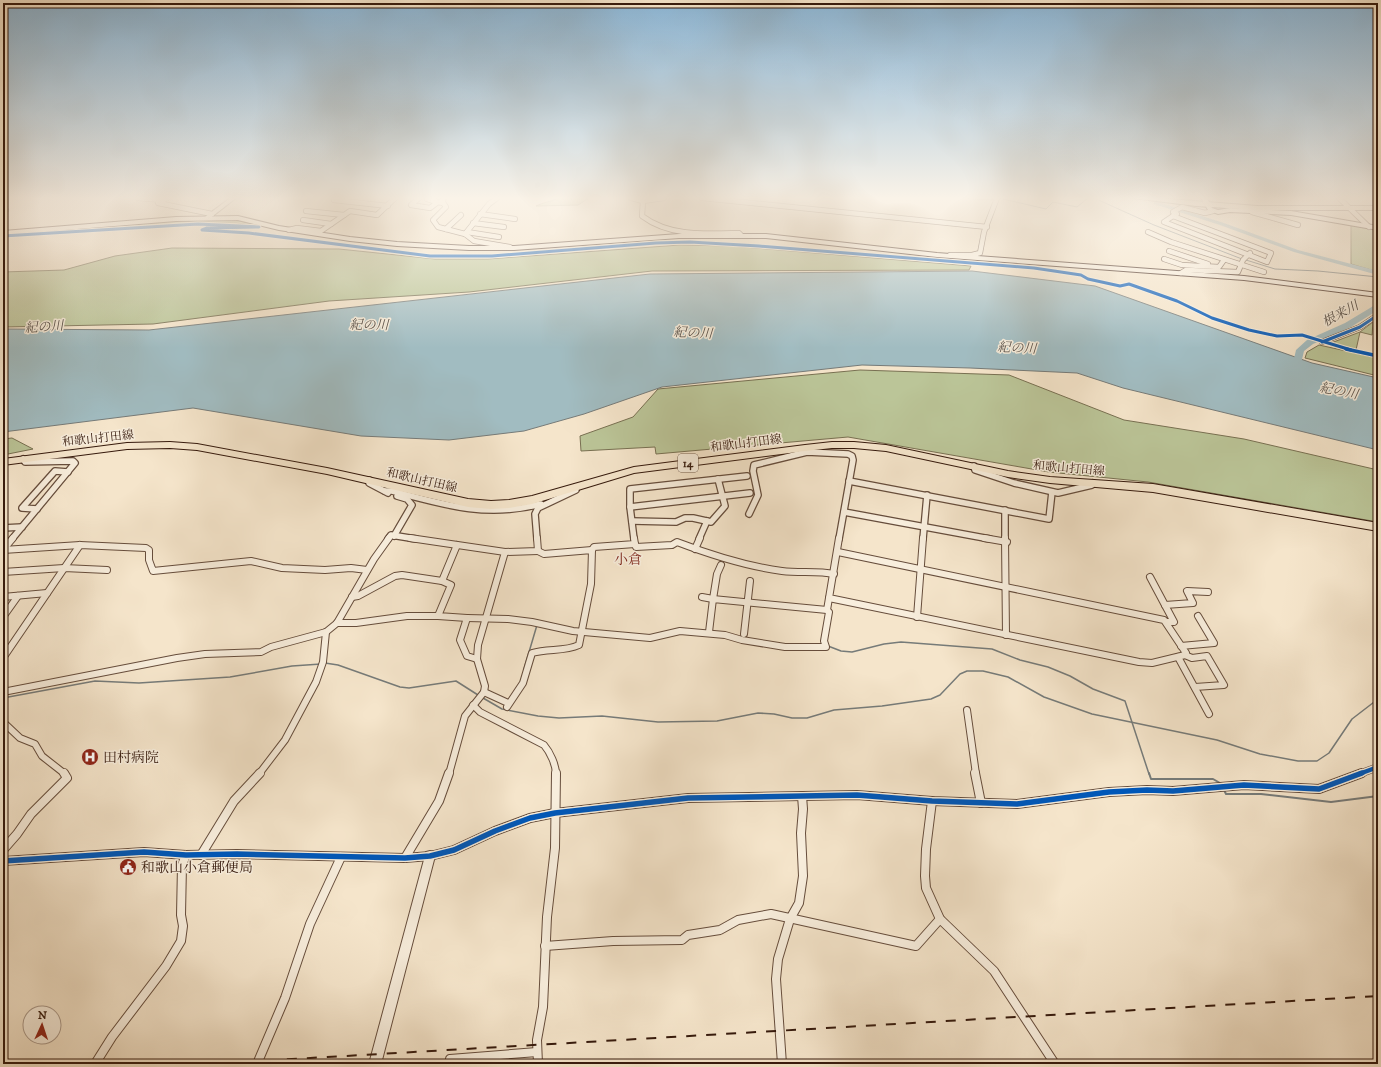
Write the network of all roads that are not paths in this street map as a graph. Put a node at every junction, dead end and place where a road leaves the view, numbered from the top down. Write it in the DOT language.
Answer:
graph roads {
  1 [pos="460,248"];
  2 [pos="514,248"];
  3 [pos="874,248"];
  4 [pos="981,248"];
  5 [pos="1188,248"];
  6 [pos="1230,248"];
  7 [pos="1255,248"];
  8 [pos="1169,251"];
  9 [pos="937,255"];
  10 [pos="1248,255"];
  11 [pos="1164,259"];
  12 [pos="1224,260"];
  13 [pos="1241,265"];
  14 [pos="1215,267"];
  15 [pos="1264,272"];
  16 [pos="1181,273"];
  17 [pos="1378,295"];
  18 [pos="1378,315"];
  19 [pos="1322,342"];
  20 [pos="806,450"];
  21 [pos="23,459"];
  22 [pos="3,462"];
  23 [pos="974,466"];
  24 [pos="68,472"];
  25 [pos="747,476"];
  26 [pos="718,479"];
  27 [pos="369,480"];
  28 [pos="849,481"];
  29 [pos="1093,483"];
  30 [pos="576,486"];
  31 [pos="385,491"];
  32 [pos="1052,492"];
  33 [pos="750,494"];
  34 [pos="927,495"];
  35 [pos="723,497"];
  36 [pos="547,503"];
  37 [pos="630,507"];
  38 [pos="37,509"];
  39 [pos="1006,510"];
  40 [pos="844,512"];
  41 [pos="749,514"];
  42 [pos="632,521"];
  43 [pos="707,521"];
  44 [pos="22,527"];
  45 [pos="925,527"];
  46 [pos="1378,527"];
  47 [pos="3,528"];
  48 [pos="394,536"];
  49 [pos="1007,542"];
  50 [pos="635,544"];
  51 [pos="80,545"];
  52 [pos="457,545"];
  53 [pos="695,549"];
  54 [pos="3,550"];
  55 [pos="592,550"];
  56 [pos="538,551"];
  57 [pos="505,552"];
  58 [pos="838,552"];
  59 [pos="721,565"];
  60 [pos="64,568"];
  61 [pos="921,569"];
  62 [pos="107,570"];
  63 [pos="367,570"];
  64 [pos="3,572"];
  65 [pos="834,574"];
  66 [pos="1150,576"];
  67 [pos="442,581"];
  68 [pos="750,581"];
  69 [pos="1006,587"];
  70 [pos="1208,592"];
  71 [pos="47,593"];
  72 [pos="18,596"];
  73 [pos="3,597"];
  74 [pos="352,597"];
  75 [pos="702,598"];
  76 [pos="713,598"];
  77 [pos="829,598"];
  78 [pos="747,602"];
  79 [pos="1165,605"];
  80 [pos="828,610"];
  81 [pos="438,616"];
  82 [pos="917,616"];
  83 [pos="1198,616"];
  84 [pos="3,617"];
  85 [pos="467,618"];
  86 [pos="485,619"];
  87 [pos="1167,622"];
  88 [pos="337,623"];
  89 [pos="326,632"];
  90 [pos="581,632"];
  91 [pos="709,632"];
  92 [pos="744,634"];
  93 [pos="1006,635"];
  94 [pos="1181,646"];
  95 [pos="1181,656"];
  96 [pos="3,658"];
  97 [pos="477,659"];
  98 [pos="1195,687"];
  99 [pos="3,692"];
  100 [pos="484,693"];
  101 [pos="474,704"];
  102 [pos="967,710"];
  103 [pos="1209,714"];
  104 [pos="3,722"];
  105 [pos="1378,767"];
  106 [pos="802,796"];
  107 [pos="932,801"];
  108 [pos="981,803"];
  109 [pos="555,813"];
  110 [pos="3,850"];
  111 [pos="186,855"];
  112 [pos="201,855"];
  113 [pos="430,856"];
  114 [pos="341,857"];
  115 [pos="406,858"];
  116 [pos="3,861"];
  117 [pos="790,919"];
  118 [pos="940,919"];
  119 [pos="545,946"];
  120 [pos="537,1052"];
  121 [pos="95,1064"];
  122 [pos="257,1064"];
  123 [pos="374,1064"];
  124 [pos="449,1064"];
  125 [pos="538,1064"];
  126 [pos="782,1064"];
  127 [pos="1055,1064"];
  1 -- 2 [label="main road"];
  3 -- 9 [label="main road"];
  4 -- 9 [label="street"];
  5 -- 12 [label="street"];
  6 -- 10 [label="street"];
  7 -- 10 [label="street"];
  7 -- 10 [label="street"];
  8 -- 14 [label="street"];
  9 -- 16 [label="main road"];
  10 -- 13 [label="street"];
  11 -- 14 [label="street"];
  12 -- 13 [label="street"];
  12 -- 14 [label="street"];
  13 -- 15 [label="street"];
  13 -- 16 [label="street"];
  16 -- 17 [label="main road"];
  18 -- 19 [label="street"];
  20 -- 23 [label="main road, 和歌山打田線 / 14"];
  20 -- 28 [label="street"];
  20 -- 30 [label="main road, 和歌山打田線 / 14"];
  20 -- 41 [label="street"];
  21 -- 22 [label="main road, 和歌山打田線 / 14"];
  21 -- 24 [label="street"];
  21 -- 27 [label="main road, 和歌山打田線 / 14"];
  23 -- 29 [label="main road, 和歌山打田線 / 14"];
  23 -- 32 [label="street"];
  24 -- 38 [label="street"];
  24 -- 38 [label="street"];
  25 -- 26 [label="street"];
  26 -- 35 [label="street"];
  26 -- 37 [label="street"];
  27 -- 30 [label="main road, 和歌山打田線 / 14"];
  27 -- 31 [label="street"];
  28 -- 34 [label="street"];
  28 -- 40 [label="street"];
  29 -- 32 [label="street"];
  29 -- 46 [label="main road, 和歌山打田線 / 14"];
  30 -- 36 [label="street"];
  31 -- 36 [label="street"];
  31 -- 48 [label="street"];
  32 -- 39 [label="street"];
  33 -- 35 [label="street"];
  34 -- 39 [label="street"];
  34 -- 45 [label="street"];
  35 -- 37 [label="street"];
  35 -- 43 [label="street"];
  36 -- 56 [label="street"];
  37 -- 42 [label="street"];
  38 -- 44 [label="street"];
  39 -- 49 [label="street"];
  40 -- 45 [label="street"];
  40 -- 58 [label="street"];
  42 -- 43 [label="street"];
  42 -- 50 [label="street"];
  43 -- 53 [label="street"];
  44 -- 47 [label="street"];
  44 -- 54 [label="street"];
  45 -- 49 [label="street"];
  45 -- 61 [label="street"];
  48 -- 52 [label="street"];
  48 -- 63 [label="street"];
  49 -- 69 [label="street"];
  50 -- 53 [label="street"];
  50 -- 55 [label="street"];
  51 -- 54 [label="street"];
  51 -- 60 [label="street"];
  51 -- 63 [label="street"];
  52 -- 57 [label="street"];
  52 -- 67 [label="street"];
  53 -- 65 [label="street"];
  55 -- 56 [label="street"];
  55 -- 90 [label="street"];
  56 -- 57 [label="street"];
  57 -- 86 [label="street"];
  58 -- 61 [label="street"];
  58 -- 65 [label="street"];
  59 -- 76 [label="street"];
  60 -- 62 [label="street"];
  60 -- 64 [label="street"];
  60 -- 71 [label="street"];
  61 -- 69 [label="street"];
  61 -- 82 [label="street"];
  63 -- 74 [label="street"];
  65 -- 77 [label="street"];
  66 -- 79 [label="street"];
  67 -- 74 [label="street"];
  67 -- 81 [label="street"];
  68 -- 78 [label="street"];
  69 -- 87 [label="street"];
  69 -- 93 [label="street"];
  70 -- 79 [label="street"];
  71 -- 72 [label="street"];
  71 -- 96 [label="street"];
  72 -- 73 [label="street"];
  72 -- 84 [label="street"];
  74 -- 88 [label="street"];
  75 -- 76 [label="street"];
  76 -- 78 [label="street"];
  76 -- 91 [label="street"];
  77 -- 80 [label="street"];
  77 -- 82 [label="street"];
  78 -- 80 [label="street"];
  78 -- 92 [label="street"];
  79 -- 87 [label="street"];
  80 -- 91 [label="street"];
  81 -- 85 [label="street"];
  81 -- 88 [label="street"];
  82 -- 93 [label="street"];
  83 -- 94 [label="street"];
  85 -- 86 [label="street"];
  85 -- 97 [label="street"];
  86 -- 90 [label="street"];
  86 -- 97 [label="street"];
  87 -- 94 [label="street"];
  88 -- 89 [label="street"];
  89 -- 99 [label="street"];
  89 -- 112 [label="street"];
  90 -- 91 [label="street"];
  90 -- 100 [label="street"];
  93 -- 95 [label="street"];
  94 -- 95 [label="street"];
  95 -- 98 [label="street"];
  95 -- 98 [label="street"];
  97 -- 100 [label="street"];
  98 -- 103 [label="street"];
  100 -- 101 [label="street"];
  101 -- 109 [label="street"];
  101 -- 115 [label="street"];
  102 -- 108 [label="street"];
  104 -- 110 [label="street"];
  105 -- 108 [label="street"];
  106 -- 107 [label="street"];
  106 -- 109 [label="street"];
  106 -- 117 [label="street"];
  107 -- 108 [label="street"];
  107 -- 118 [label="street"];
  109 -- 113 [label="street"];
  109 -- 119 [label="street"];
  111 -- 112 [label="street"];
  111 -- 116 [label="street"];
  111 -- 121 [label="street"];
  112 -- 114 [label="street"];
  113 -- 115 [label="street"];
  113 -- 123 [label="street"];
  114 -- 115 [label="street"];
  114 -- 122 [label="street"];
  117 -- 118 [label="street"];
  117 -- 119 [label="street"];
  117 -- 126 [label="street"];
  118 -- 127 [label="street"];
  119 -- 120 [label="street"];
  120 -- 124 [label="street"];
  120 -- 125 [label="street"];
}
